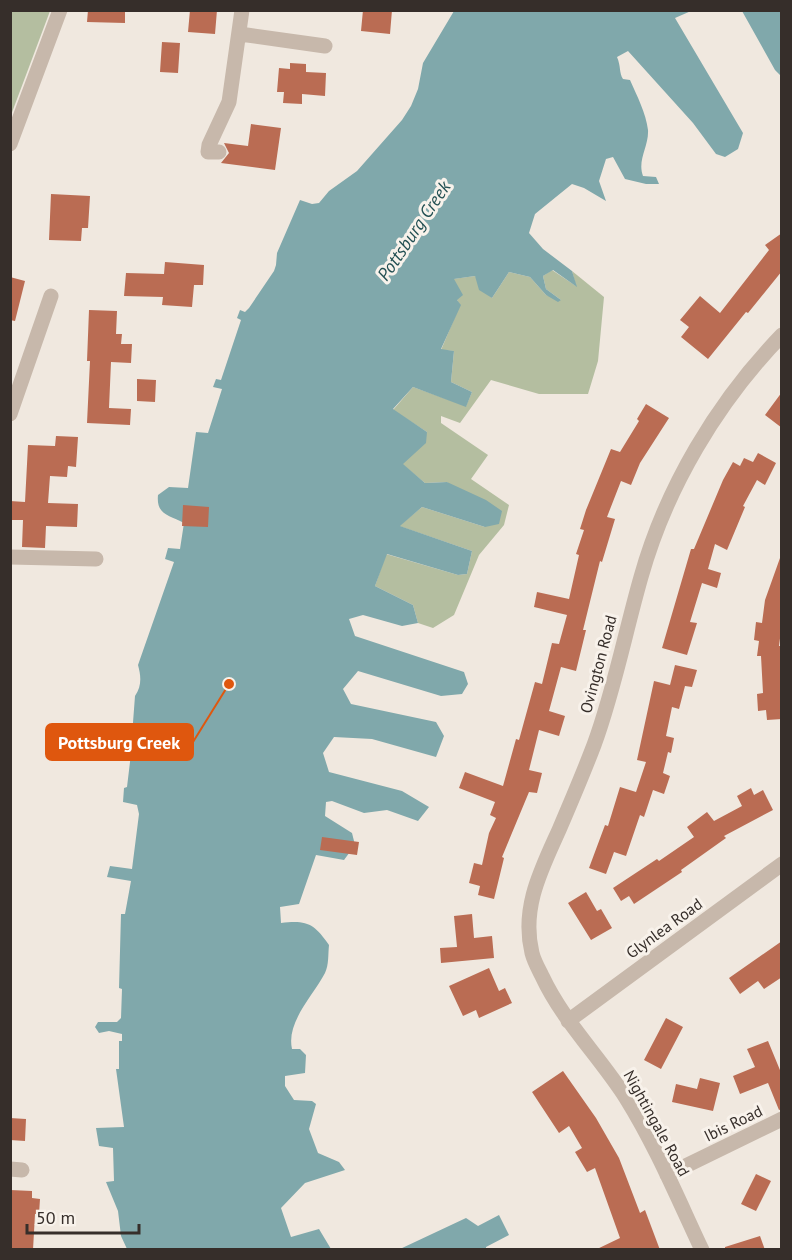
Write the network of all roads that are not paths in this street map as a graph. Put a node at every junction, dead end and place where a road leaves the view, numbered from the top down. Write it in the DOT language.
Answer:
graph roads {
  1 [pos="60,10"];
  2 [pos="242,10"];
  3 [pos="240,34"];
  4 [pos="325,46"];
  5 [pos="10,144"];
  6 [pos="219,152"];
  7 [pos="51,296"];
  8 [pos="782,335"];
  9 [pos="10,414"];
  10 [pos="10,557"];
  11 [pos="96,559"];
  12 [pos="782,864"];
  13 [pos="568,1021"];
  14 [pos="782,1119"];
  15 [pos="667,1175"];
  16 [pos="702,1250"];
  1 -- 5 [label="street"];
  2 -- 3 [label="street"];
  3 -- 4 [label="street"];
  3 -- 6 [label="street"];
  7 -- 9 [label="street"];
  8 -- 13 [label="street, Ovington Road"];
  10 -- 11 [label="street"];
  12 -- 13 [label="street, Glynlea Road"];
  13 -- 15 [label="street, Nightingale Road"];
  14 -- 15 [label="street, Ibis Road"];
  15 -- 16 [label="street, Nightingale Road"];
}
